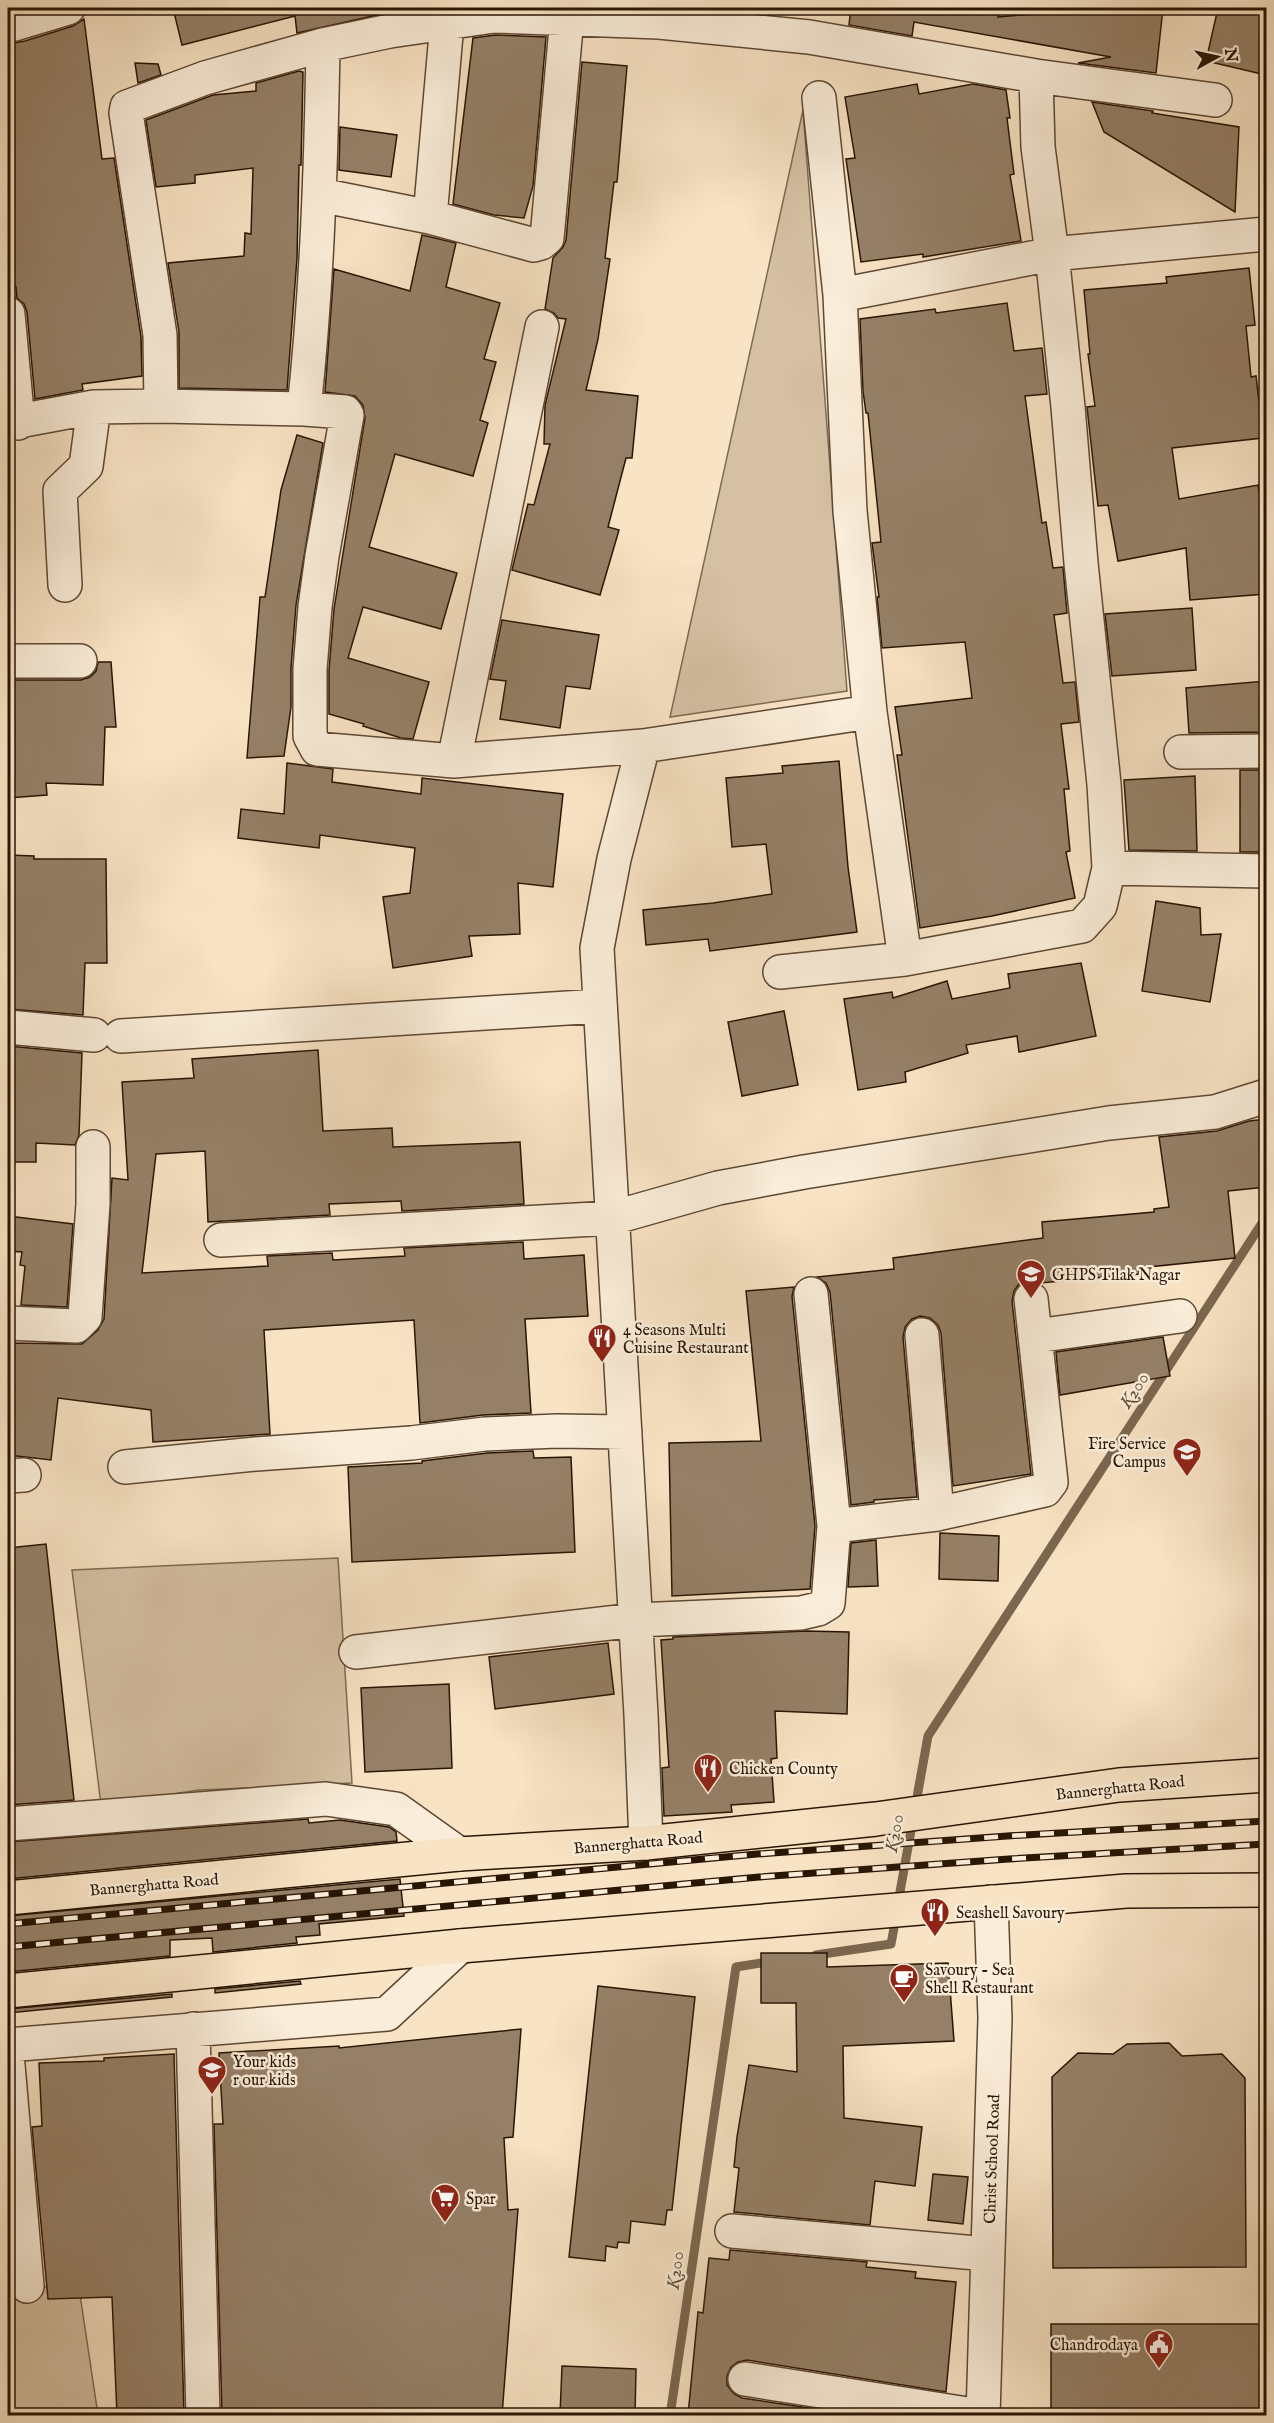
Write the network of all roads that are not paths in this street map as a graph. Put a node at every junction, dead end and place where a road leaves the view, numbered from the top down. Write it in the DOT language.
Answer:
graph roads {
  1 [pos="68,8"];
  2 [pos="567,17"];
  3 [pos="447,23"];
  4 [pos="8,26"];
  5 [pos="323,45"];
  6 [pos="1036,76"];
  7 [pos="819,98"];
  8 [pos="1215,100"];
  9 [pos="320,195"];
  10 [pos="430,217"];
  11 [pos="1266,234"];
  12 [pos="1053,255"];
  13 [pos="840,295"];
  14 [pos="8,314"];
  15 [pos="542,327"];
  16 [pos="161,406"];
  17 [pos="94,407"];
  18 [pos="304,409"];
  19 [pos="13,423"];
  20 [pos="65,585"];
  21 [pos="8,661"];
  22 [pos="80,661"];
  23 [pos="870,712"];
  24 [pos="643,746"];
  25 [pos="1266,751"];
  26 [pos="1181,752"];
  27 [pos="454,761"];
  28 [pos="1109,868"];
  29 [pos="1266,871"];
  30 [pos="905,959"];
  31 [pos="780,972"];
  32 [pos="599,1006"];
  33 [pos="8,1027"];
  34 [pos="1266,1096"];
  35 [pos="93,1147"];
  36 [pos="612,1218"];
  37 [pos="221,1240"];
  38 [pos="811,1294"];
  39 [pos="1031,1299"];
  40 [pos="1180,1316"];
  41 [pos="8,1323"];
  42 [pos="922,1335"];
  43 [pos="1036,1336"];
  44 [pos="625,1432"];
  45 [pos="125,1467"];
  46 [pos="937,1514"];
  47 [pos="834,1526"];
  48 [pos="636,1620"];
  49 [pos="356,1652"];
  50 [pos="1266,1775"];
  51 [pos="8,1824"];
  52 [pos="646,1843"];
  53 [pos="459,1854"];
  54 [pos="1266,1890"];
  55 [pos="8,1898"];
  56 [pos="991,1902"];
  57 [pos="460,1946"];
  58 [pos="8,1991"];
  59 [pos="193,2029"];
  60 [pos="8,2045"];
  61 [pos="8,2065"];
  62 [pos="732,2231"];
  63 [pos="987,2254"];
  64 [pos="27,2286"];
  65 [pos="745,2379"];
  66 [pos="203,2415"];
  67 [pos="981,2415"];
  1 -- 4 [label="street"];
  2 -- 3 [label="street"];
  2 -- 6 [label="street"];
  2 -- 10 [label="street"];
  3 -- 5 [label="street"];
  3 -- 10 [label="street"];
  5 -- 9 [label="street"];
  5 -- 16 [label="street"];
  6 -- 8 [label="street"];
  6 -- 12 [label="street"];
  7 -- 13 [label="street"];
  9 -- 10 [label="street"];
  9 -- 18 [label="street"];
  11 -- 12 [label="street"];
  12 -- 13 [label="street"];
  12 -- 28 [label="street"];
  13 -- 23 [label="street"];
  14 -- 19 [label="street"];
  15 -- 27 [label="street"];
  16 -- 17 [label="street"];
  16 -- 18 [label="street"];
  17 -- 19 [label="street"];
  17 -- 20 [label="street"];
  18 -- 27 [label="street"];
  21 -- 22 [label="street"];
  23 -- 24 [label="street"];
  23 -- 30 [label="street"];
  24 -- 27 [label="street"];
  24 -- 32 [label="street"];
  25 -- 26 [label="street"];
  28 -- 29 [label="street"];
  28 -- 30 [label="street"];
  30 -- 31 [label="street"];
  32 -- 33 [label="street"];
  32 -- 36 [label="street"];
  34 -- 36 [label="street"];
  35 -- 41 [label="street"];
  36 -- 37 [label="street"];
  36 -- 44 [label="street"];
  38 -- 47 [label="street"];
  39 -- 43 [label="street"];
  40 -- 43 [label="street"];
  42 -- 46 [label="street"];
  43 -- 46 [label="street"];
  44 -- 45 [label="street"];
  44 -- 48 [label="street"];
  46 -- 47 [label="street"];
  47 -- 48 [label="street"];
  48 -- 49 [label="street"];
  48 -- 52 [label="street"];
  50 -- 52 [label="main road, Bannerghatta Road"];
  51 -- 53 [label="street"];
  52 -- 53 [label="main road, Bannerghatta Road"];
  53 -- 55 [label="main road, Bannerghatta Road"];
  54 -- 56 [label="main road"];
  56 -- 57 [label="main road"];
  56 -- 63 [label="street, Christ School Road"];
  57 -- 58 [label="main road"];
  57 -- 59 [label="street"];
  59 -- 60 [label="street"];
  59 -- 66 [label="street"];
  61 -- 64 [label="street"];
  62 -- 63 [label="street"];
  63 -- 67 [label="street, Christ School Road"];
  65 -- 67 [label="street"];
}
